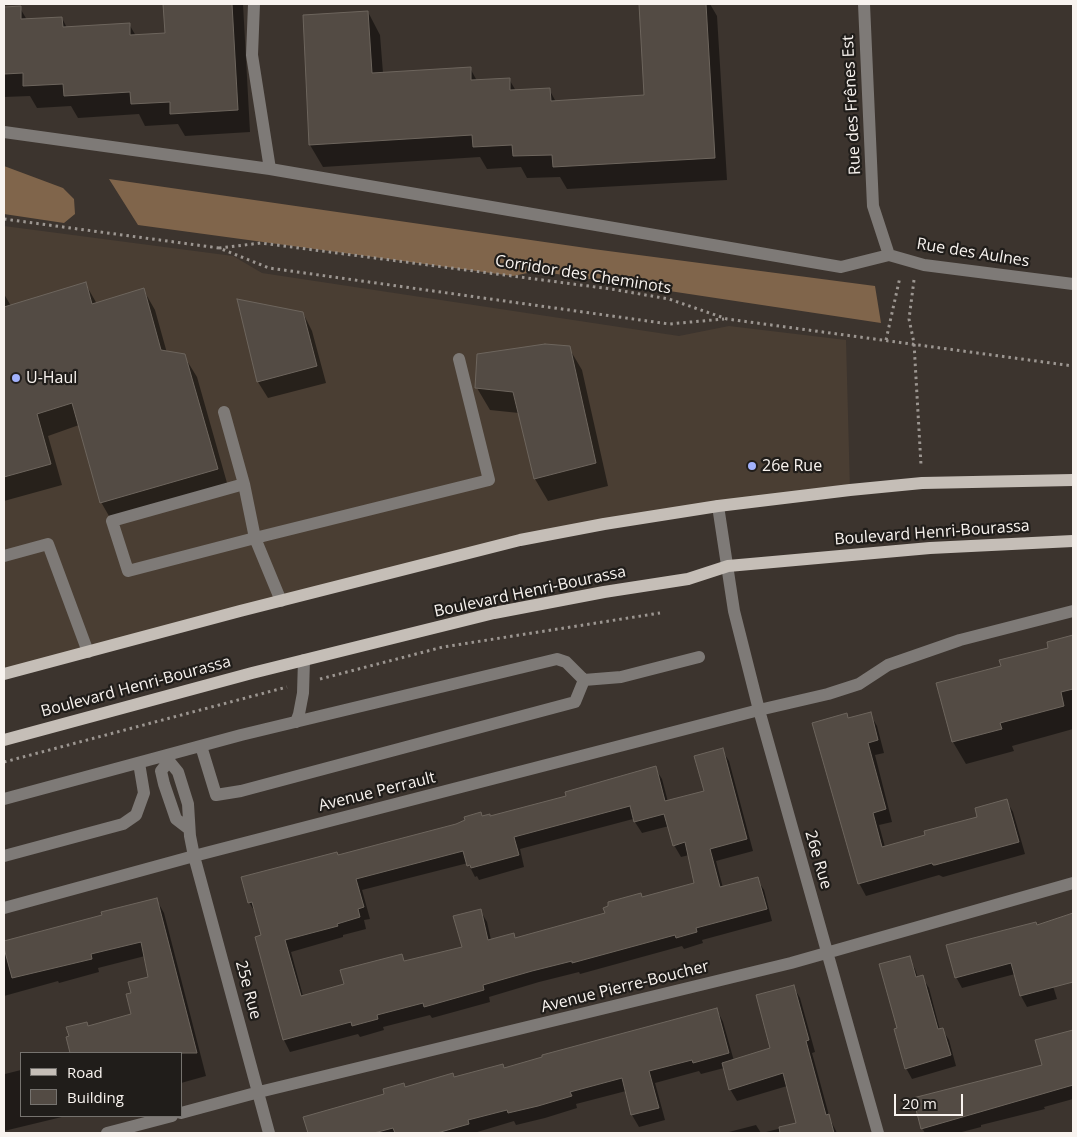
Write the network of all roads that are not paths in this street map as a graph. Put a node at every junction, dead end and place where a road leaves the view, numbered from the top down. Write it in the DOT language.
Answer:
graph roads {
  1 [pos="254,4"];
  2 [pos="864,4"];
  3 [pos="4,132"];
  4 [pos="270,169"];
  5 [pos="889,255"];
  6 [pos="1073,284"];
  7 [pos="459,359"];
  8 [pos="224,412"];
  9 [pos="1073,480"];
  10 [pos="244,484"];
  11 [pos="718,506"];
  12 [pos="255,538"];
  13 [pos="1073,542"];
  14 [pos="4,556"];
  15 [pos="728,566"];
  16 [pos="281,601"];
  17 [pos="1073,611"];
  18 [pos="88,652"];
  19 [pos="699,657"];
  20 [pos="304,660"];
  21 [pos="4,674"];
  22 [pos="584,680"];
  23 [pos="760,710"];
  24 [pos="296,722"];
  25 [pos="4,740"];
  26 [pos="201,746"];
  27 [pos="168,758"];
  28 [pos="139,762"];
  29 [pos="4,798"];
  30 [pos="4,856"];
  31 [pos="194,856"];
  32 [pos="1073,883"];
  33 [pos="4,908"];
  34 [pos="827,952"];
  35 [pos="259,1092"];
  36 [pos="182,1113"];
  37 [pos="168,1117"];
  38 [pos="106,1133"];
  39 [pos="269,1133"];
  40 [pos="878,1133"];
  1 -- 4 [label="street"];
  2 -- 5 [label="street, Rue des Frênes Est"];
  3 -- 4 [label="street"];
  4 -- 5 [label="street"];
  5 -- 6 [label="street, Rue des Aulnes"];
  7 -- 12 [label="street"];
  8 -- 10 [label="street"];
  9 -- 11 [label="main road"];
  10 -- 12 [label="street"];
  10 -- 12 [label="street"];
  11 -- 15 [label="street, 26e Rue"];
  11 -- 16 [label="main road"];
  12 -- 16 [label="street"];
  13 -- 15 [label="main road, Boulevard Henri-Bourassa"];
  14 -- 18 [label="street"];
  15 -- 20 [label="main road, Boulevard Henri-Bourassa"];
  15 -- 23 [label="street, 26e Rue"];
  16 -- 18 [label="main road"];
  17 -- 23 [label="street, Avenue Perrault"];
  18 -- 21 [label="main road"];
  19 -- 22 [label="street"];
  20 -- 24 [label="street"];
  20 -- 25 [label="main road, Boulevard Henri-Bourassa"];
  22 -- 24 [label="street"];
  22 -- 26 [label="street"];
  23 -- 31 [label="street, Avenue Perrault"];
  23 -- 34 [label="street, 26e Rue"];
  24 -- 26 [label="street"];
  26 -- 27 [label="street"];
  27 -- 28 [label="street"];
  27 -- 31 [label="street, 25e Rue"];
  28 -- 29 [label="street"];
  28 -- 30 [label="street"];
  31 -- 33 [label="street, Avenue Perrault"];
  31 -- 35 [label="street, 25e Rue"];
  32 -- 34 [label="street, Avenue Pierre-Boucher"];
  34 -- 35 [label="street, Avenue Pierre-Boucher"];
  34 -- 40 [label="street, 26e Rue"];
  35 -- 36 [label="street, Avenue Pierre-Boucher"];
  35 -- 39 [label="street, 25e Rue"];
  37 -- 38 [label="street"];
}
